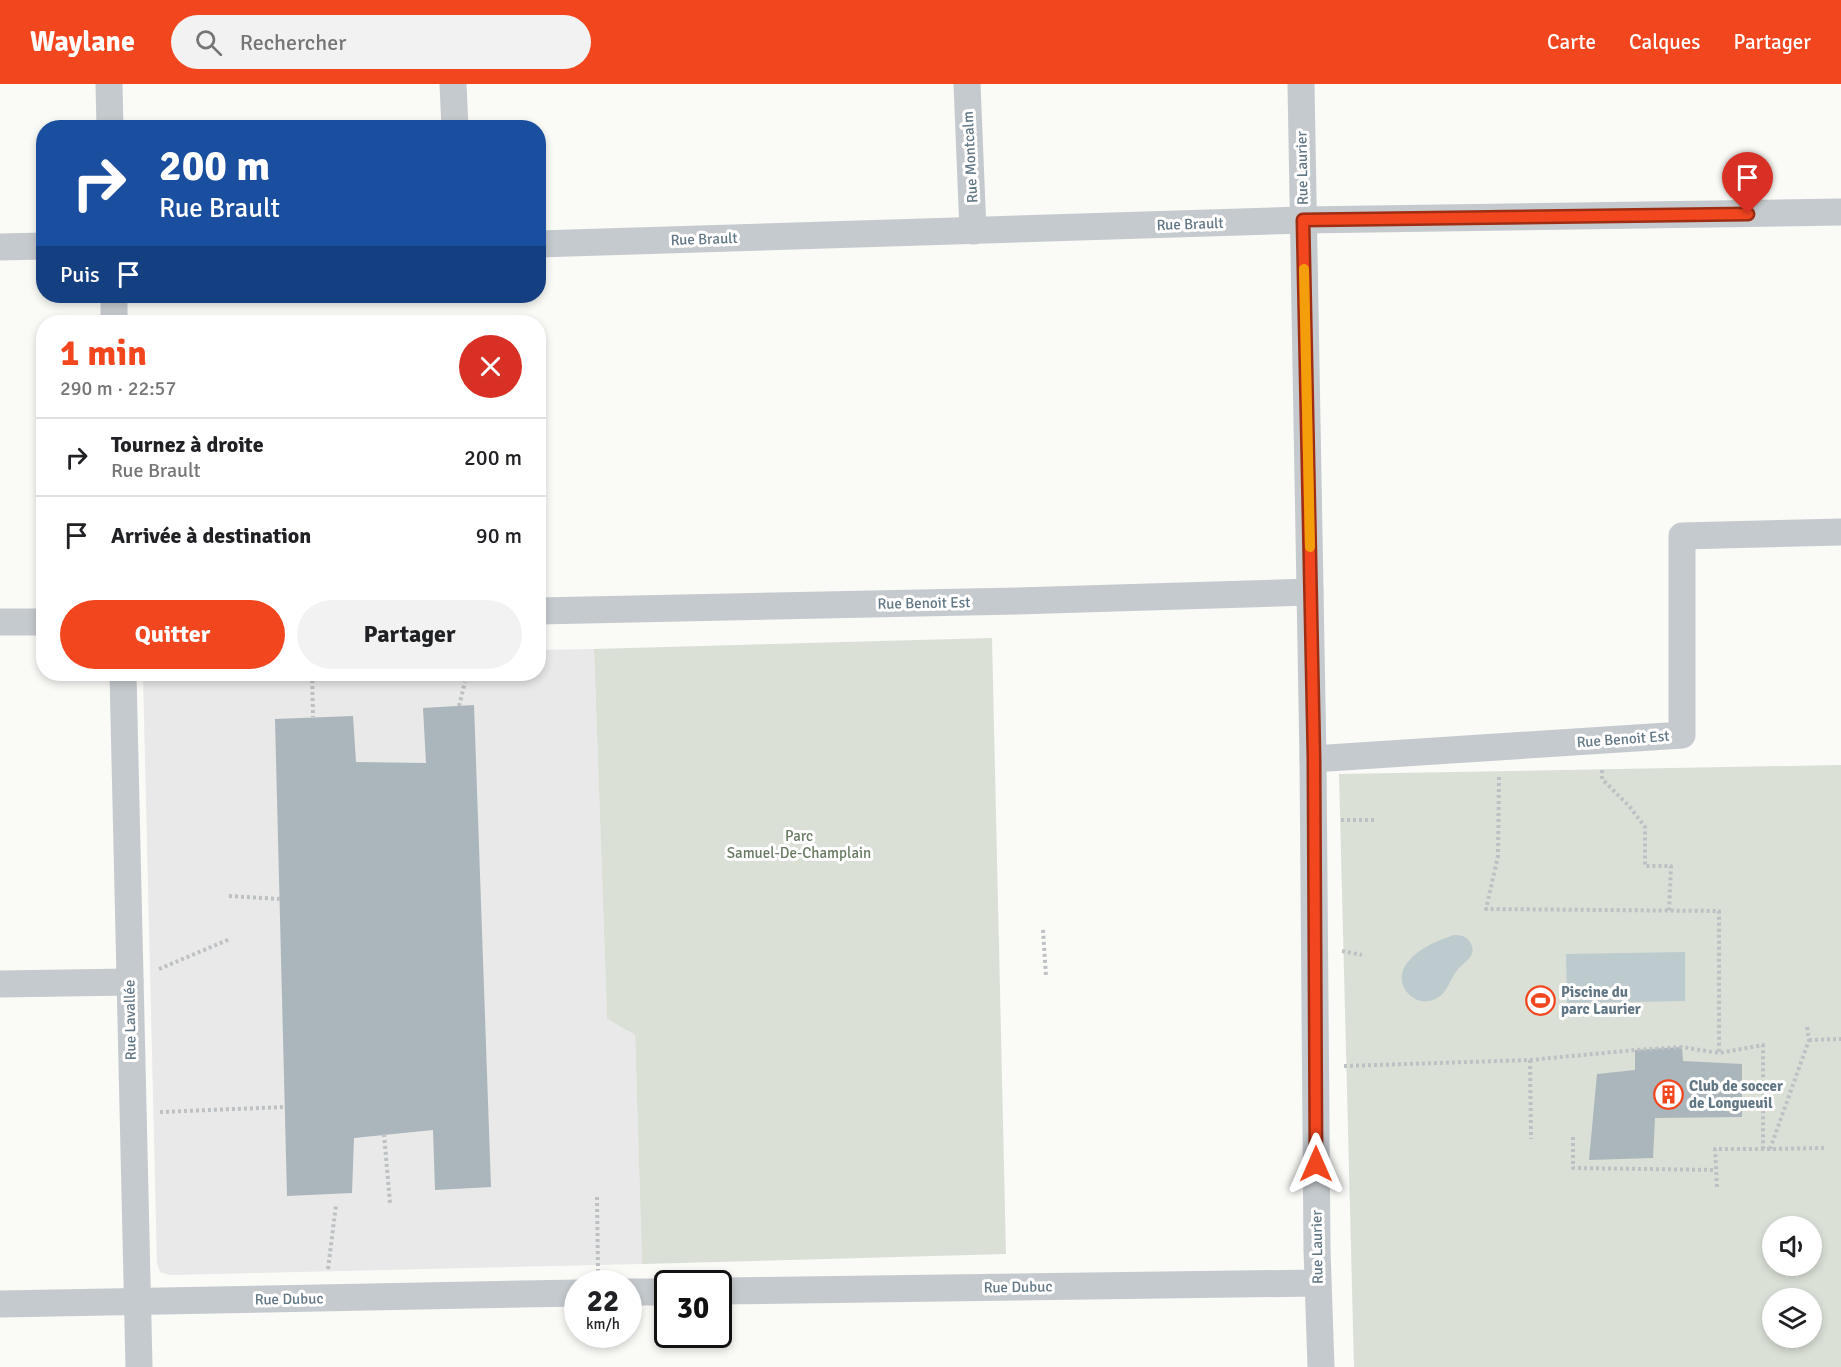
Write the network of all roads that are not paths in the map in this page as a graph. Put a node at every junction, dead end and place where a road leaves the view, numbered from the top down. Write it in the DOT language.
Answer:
graph roads {
  1 [pos="109,84"];
  2 [pos="453,84"];
  3 [pos="967,84"];
  4 [pos="1301,84"];
  5 [pos="110,120"];
  6 [pos="455,120"];
  7 [pos="1841,212"];
  8 [pos="1303,220"];
  9 [pos="973,231"];
  10 [pos="546,244"];
  11 [pos="36,246"];
  12 [pos="0,247"];
  13 [pos="1841,532"];
  14 [pos="1310,592"];
  15 [pos="546,611"];
  16 [pos="0,622"];
  17 [pos="36,622"];
  18 [pos="123,681"];
  19 [pos="1314,759"];
  20 [pos="130,982"];
  21 [pos="0,984"];
  22 [pos="1317,1283"];
  23 [pos="732,1291"];
  24 [pos="564,1293"];
  25 [pos="137,1302"];
  26 [pos="0,1304"];
  27 [pos="139,1367"];
  28 [pos="1321,1367"];
  1 -- 5 [label="street"];
  2 -- 6 [label="street"];
  3 -- 9 [label="street, Rue Montcalm"];
  4 -- 8 [label="street, Rue Laurier"];
  7 -- 8 [label="street, Rue Brault"];
  8 -- 9 [label="street, Rue Brault"];
  8 -- 14 [label="street, Rue Laurier"];
  9 -- 10 [label="street, Rue Brault"];
  11 -- 12 [label="street"];
  13 -- 19 [label="street, Rue Benoit Est"];
  14 -- 15 [label="street, Rue Benoit Est"];
  14 -- 19 [label="street, Rue Laurier"];
  16 -- 17 [label="street"];
  18 -- 20 [label="street, Rue Lavallée"];
  19 -- 22 [label="street, Rue Laurier"];
  20 -- 21 [label="street"];
  20 -- 25 [label="street, Rue Lavallée"];
  22 -- 23 [label="street, Rue Dubuc"];
  22 -- 28 [label="street, Rue Laurier"];
  24 -- 25 [label="street, Rue Dubuc"];
  25 -- 26 [label="street, Rue Dubuc"];
  25 -- 27 [label="street, Rue Lavallée"];
}
